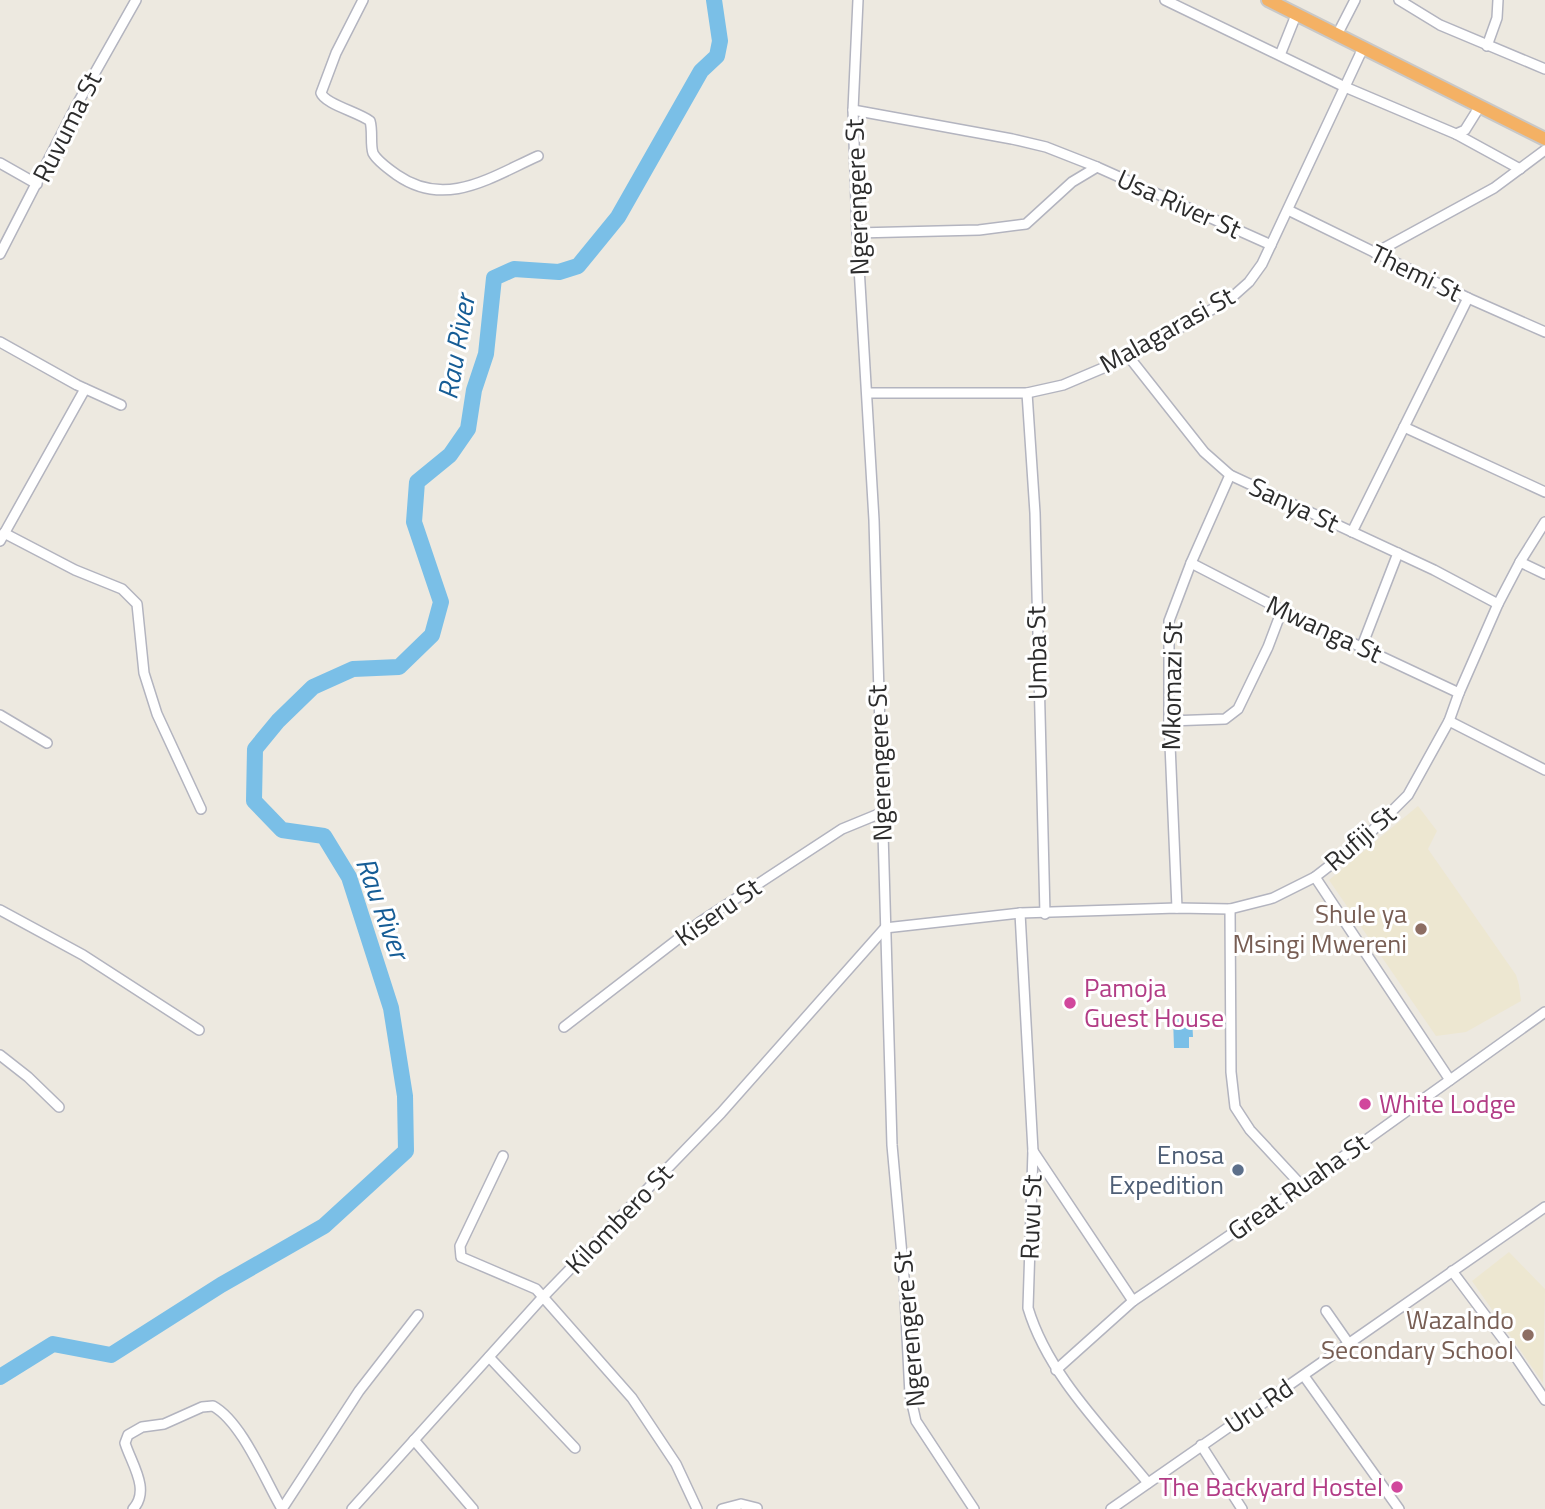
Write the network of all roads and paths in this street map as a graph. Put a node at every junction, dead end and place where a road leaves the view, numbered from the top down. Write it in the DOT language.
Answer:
graph roads {
  1 [pos="136,0"];
  2 [pos="363,0"];
  3 [pos="858,0"];
  4 [pos="1165,0"];
  5 [pos="1268,0"];
  6 [pos="1354,0"];
  7 [pos="1498,0"];
  8 [pos="1405,1"];
  9 [pos="1296,15"];
  10 [pos="1337,35"];
  11 [pos="1488,46"];
  12 [pos="1363,48"];
  13 [pos="1280,55"];
  14 [pos="1545,69"];
  15 [pos="1345,87"];
  16 [pos="1479,106"];
  17 [pos="853,110"];
  18 [pos="1457,134"];
  19 [pos="1545,139"];
  20 [pos="1545,150"];
  21 [pos="538,156"];
  22 [pos="0,163"];
  23 [pos="1097,167"];
  24 [pos="1520,169"];
  25 [pos="37,184"];
  26 [pos="1288,210"];
  27 [pos="857,233"];
  28 [pos="1271,245"];
  29 [pos="1375,253"];
  30 [pos="0,254"];
  31 [pos="1468,298"];
  32 [pos="1545,332"];
  33 [pos="0,342"];
  34 [pos="1129,356"];
  35 [pos="85,389"];
  36 [pos="867,393"];
  37 [pos="1027,393"];
  38 [pos="121,405"];
  39 [pos="1404,427"];
  40 [pos="1230,475"];
  41 [pos="1545,492"];
  42 [pos="1545,522"];
  43 [pos="3,531"];
  44 [pos="1352,532"];
  45 [pos="1398,553"];
  46 [pos="1520,562"];
  47 [pos="1191,563"];
  48 [pos="1545,574"];
  49 [pos="1499,604"];
  50 [pos="1282,610"];
  51 [pos="1362,646"];
  52 [pos="1459,692"];
  53 [pos="0,715"];
  54 [pos="1449,720"];
  55 [pos="1169,721"];
  56 [pos="47,743"];
  57 [pos="1545,769"];
  58 [pos="201,809"];
  59 [pos="881,813"];
  60 [pos="1315,877"];
  61 [pos="1177,908"];
  62 [pos="1230,909"];
  63 [pos="0,910"];
  64 [pos="1020,913"];
  65 [pos="1045,914"];
  66 [pos="885,928"];
  67 [pos="1545,1012"];
  68 [pos="564,1027"];
  69 [pos="199,1030"];
  70 [pos="0,1055"];
  71 [pos="1450,1080"];
  72 [pos="60,1107"];
  73 [pos="1033,1151"];
  74 [pos="503,1156"];
  75 [pos="1301,1186"];
  76 [pos="1545,1207"];
  77 [pos="1452,1271"];
  78 [pos="542,1297"];
  79 [pos="1133,1301"];
  80 [pos="1326,1311"];
  81 [pos="418,1315"];
  82 [pos="1349,1344"];
  83 [pos="489,1357"];
  84 [pos="1056,1370"];
  85 [pos="1304,1376"];
  86 [pos="1545,1400"];
  87 [pos="414,1440"];
  88 [pos="1201,1445"];
  89 [pos="575,1448"];
  90 [pos="1148,1483"];
  91 [pos="757,1508"];
  92 [pos="133,1509"];
  93 [pos="282,1509"];
  94 [pos="352,1509"];
  95 [pos="473,1509"];
  96 [pos="697,1509"];
  97 [pos="722,1509"];
  98 [pos="974,1509"];
  99 [pos="1111,1509"];
  100 [pos="1242,1509"];
  101 [pos="1399,1509"];
  1 -- 25 [label="street, Ruvuma St"];
  2 -- 21 [label="street"];
  3 -- 17 [label="street, Ngerengere St"];
  4 -- 13 [label="street"];
  5 -- 9 [label="highway"];
  6 -- 10 [label="street"];
  7 -- 11 [label="street"];
  8 -- 11 [label="street"];
  9 -- 10 [label="highway"];
  9 -- 13 [label="street"];
  10 -- 12 [label="highway"];
  11 -- 14 [label="street"];
  12 -- 15 [label="street, Malagarasi St"];
  12 -- 16 [label="highway"];
  13 -- 15 [label="street"];
  15 -- 18 [label="street"];
  15 -- 26 [label="street, Malagarasi St"];
  16 -- 18 [label="street"];
  16 -- 19 [label="highway"];
  17 -- 23 [label="street"];
  17 -- 27 [label="street, Ngerengere St"];
  18 -- 24 [label="street"];
  20 -- 24 [label="street"];
  22 -- 25 [label="street"];
  23 -- 27 [label="street, Usa River St"];
  23 -- 28 [label="street, Usa River St"];
  24 -- 29 [label="street"];
  25 -- 30 [label="street, Ruvuma St"];
  26 -- 28 [label="street, Malagarasi St"];
  26 -- 29 [label="street, Themi St"];
  27 -- 36 [label="street, Ngerengere St"];
  28 -- 34 [label="street, Malagarasi St"];
  29 -- 31 [label="street, Themi St"];
  31 -- 32 [label="street, Themi St"];
  31 -- 39 [label="street"];
  33 -- 35 [label="street"];
  34 -- 37 [label="street, Malagarasi St"];
  34 -- 40 [label="street, Sanya St"];
  35 -- 38 [label="street"];
  35 -- 43 [label="street"];
  36 -- 37 [label="street, Malagarasi St"];
  36 -- 59 [label="street, Ngerengere St"];
  37 -- 65 [label="street, Umba St"];
  39 -- 41 [label="street"];
  39 -- 44 [label="street"];
  40 -- 44 [label="street, Sanya St"];
  40 -- 47 [label="street, Mkomazi St"];
  42 -- 46 [label="street, Rufiji St"];
  43 -- 58 [label="street"];
  44 -- 45 [label="street, Sanya St"];
  45 -- 49 [label="street, Sanya St"];
  45 -- 51 [label="street"];
  46 -- 48 [label="street"];
  46 -- 49 [label="street, Rufiji St"];
  47 -- 50 [label="street, Mwanga St"];
  47 -- 55 [label="street, Mkomazi St"];
  49 -- 52 [label="street, Rufiji St"];
  50 -- 51 [label="street, Mwanga St"];
  50 -- 55 [label="street"];
  51 -- 52 [label="street, Mwanga St"];
  52 -- 54 [label="street, Rufiji St"];
  53 -- 56 [label="street"];
  54 -- 57 [label="street"];
  54 -- 60 [label="street, Rufiji St"];
  55 -- 61 [label="street, Mkomazi St"];
  59 -- 66 [label="street, Ngerengere St"];
  59 -- 68 [label="street, Kiseru St"];
  60 -- 62 [label="street, Rufiji St"];
  60 -- 71 [label="street"];
  61 -- 62 [label="street, Rufiji St"];
  61 -- 65 [label="street, Rufiji St"];
  62 -- 75 [label="street"];
  63 -- 69 [label="street"];
  64 -- 65 [label="street, Rufiji St"];
  64 -- 66 [label="street, Rufiji St"];
  64 -- 73 [label="street, Ruvu St"];
  66 -- 78 [label="street, Kilombero St"];
  66 -- 98 [label="street, Ngerengere St"];
  67 -- 71 [label="street, Great Ruaha St"];
  70 -- 72 [label="street"];
  71 -- 75 [label="street, Great Ruaha St"];
  73 -- 79 [label="street"];
  73 -- 84 [label="street, Ruvu St"];
  74 -- 78 [label="street"];
  75 -- 79 [label="street, Great Ruaha St"];
  76 -- 77 [label="street, Uru Rd"];
  77 -- 82 [label="street, Uru Rd"];
  77 -- 86 [label="street"];
  78 -- 83 [label="street, Kilombero St"];
  78 -- 96 [label="street"];
  79 -- 84 [label="street, Great Ruaha St"];
  80 -- 82 [label="street"];
  81 -- 93 [label="street"];
  82 -- 85 [label="street, Uru Rd"];
  83 -- 87 [label="street, Kilombero St"];
  83 -- 89 [label="street"];
  84 -- 90 [label="street, Ruvu St"];
  85 -- 88 [label="street, Uru Rd"];
  85 -- 101 [label="street"];
  87 -- 94 [label="street, Kilombero St"];
  87 -- 95 [label="street"];
  88 -- 90 [label="street, Uru Rd"];
  88 -- 100 [label="street"];
  90 -- 99 [label="street, Uru Rd"];
  91 -- 97 [label="street"];
  92 -- 93 [label="street"];
}
